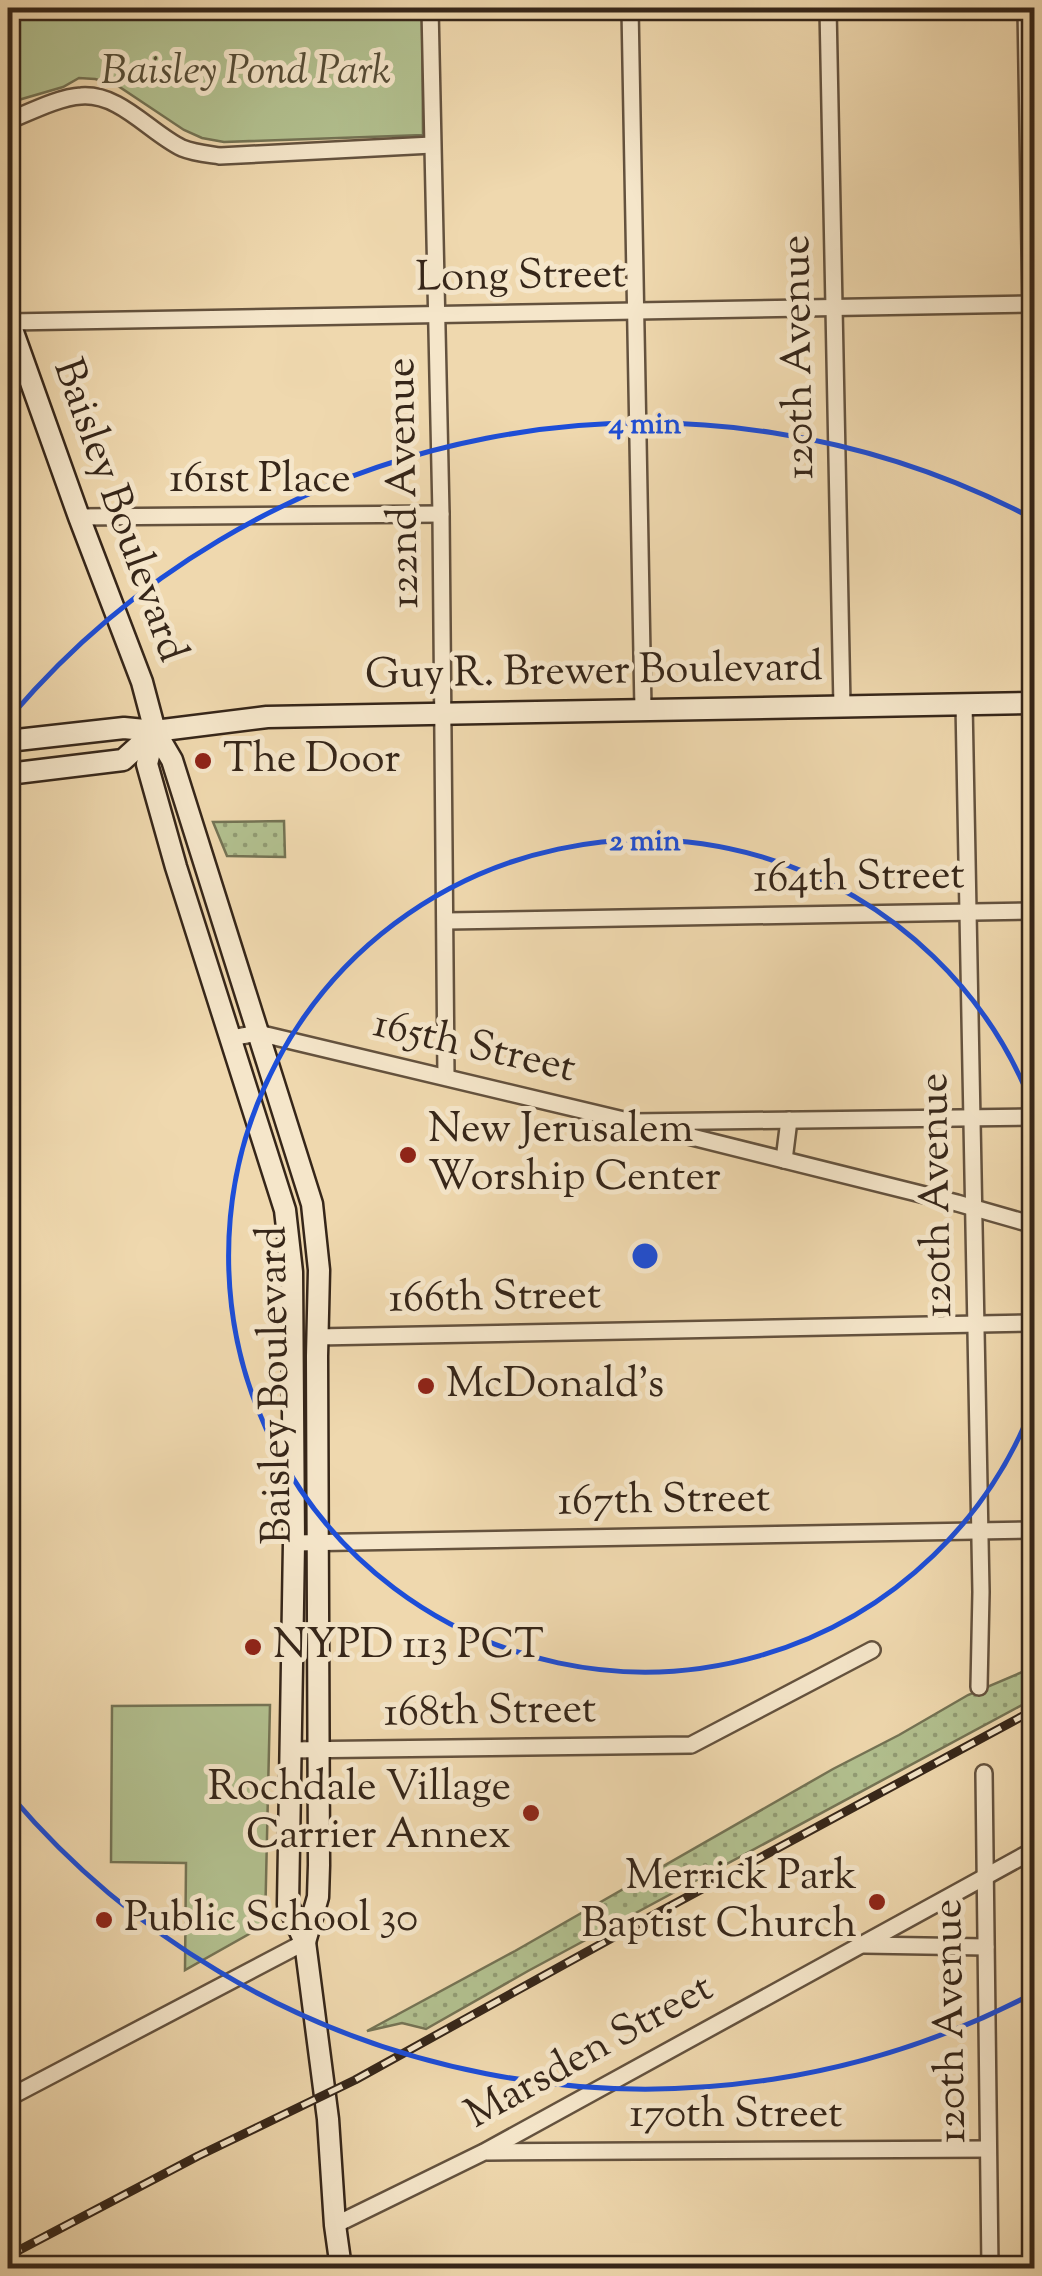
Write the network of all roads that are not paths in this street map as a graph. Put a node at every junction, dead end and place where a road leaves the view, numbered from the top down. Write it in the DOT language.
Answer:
graph roads {
  1 [pos="430,8"];
  2 [pos="630,8"];
  3 [pos="828,8"];
  4 [pos="1026,8"];
  5 [pos="8,121"];
  6 [pos="432,145"];
  7 [pos="1033,304"];
  8 [pos="834,307"];
  9 [pos="636,311"];
  10 [pos="436,314"];
  11 [pos="8,320"];
  12 [pos="1034,490"];
  13 [pos="441,514"];
  14 [pos="79,517"];
  15 [pos="964,703"];
  16 [pos="1034,703"];
  17 [pos="842,706"];
  18 [pos="644,710"];
  19 [pos="443,712"];
  20 [pos="155,731"];
  21 [pos="8,741"];
  22 [pos="8,774"];
  23 [pos="1034,911"];
  24 [pos="968,912"];
  25 [pos="446,921"];
  26 [pos="258,1033"];
  27 [pos="230,1038"];
  28 [pos="446,1077"];
  29 [pos="1034,1117"];
  30 [pos="973,1118"];
  31 [pos="789,1120"];
  32 [pos="632,1122"];
  33 [pos="784,1160"];
  34 [pos="972,1207"];
  35 [pos="1034,1225"];
  36 [pos="1034,1323"];
  37 [pos="975,1325"];
  38 [pos="294,1335"];
  39 [pos="317,1337"];
  40 [pos="1034,1530"];
  41 [pos="979,1531"];
  42 [pos="294,1542"];
  43 [pos="318,1543"];
  44 [pos="872,1650"];
  45 [pos="978,1687"];
  46 [pos="290,1750"];
  47 [pos="317,1751"];
  48 [pos="984,1773"];
  49 [pos="1034,1850"];
  50 [pos="985,1877"];
  51 [pos="305,1942"];
  52 [pos="860,1945"];
  53 [pos="986,1947"];
  54 [pos="8,2098"];
  55 [pos="988,2149"];
  56 [pos="484,2152"];
  57 [pos="335,2226"];
  58 [pos="340,2268"];
  59 [pos="990,2268"];
  1 -- 6 [label="street, 122nd Avenue"];
  2 -- 9 [label="street"];
  3 -- 8 [label="street, 120th Avenue"];
  4 -- 7 [label="street"];
  5 -- 6 [label="street"];
  6 -- 10 [label="street, 122nd Avenue"];
  7 -- 8 [label="street, Long Street"];
  7 -- 12 [label="street"];
  8 -- 9 [label="street, Long Street"];
  8 -- 17 [label="street, 120th Avenue"];
  9 -- 10 [label="street, Long Street"];
  9 -- 18 [label="street"];
  10 -- 11 [label="street, Long Street"];
  10 -- 13 [label="street, 122nd Avenue"];
  11 -- 14 [label="main road, Baisley Boulevard"];
  13 -- 14 [label="street, 161st Place"];
  13 -- 19 [label="street, 122nd Avenue"];
  14 -- 20 [label="main road, Baisley Boulevard"];
  15 -- 16 [label="main road, Guy R. Brewer Boulevard"];
  15 -- 17 [label="main road, Guy R. Brewer Boulevard"];
  15 -- 24 [label="street, 120th Avenue"];
  17 -- 18 [label="main road, Guy R. Brewer Boulevard"];
  18 -- 19 [label="main road, Guy R. Brewer Boulevard"];
  19 -- 20 [label="main road, Guy R. Brewer Boulevard"];
  19 -- 25 [label="street, 122nd Avenue"];
  20 -- 21 [label="main road, Guy R. Brewer Boulevard"];
  20 -- 22 [label="main road"];
  20 -- 26 [label="main road, Baisley Boulevard"];
  20 -- 27 [label="main road, Baisley Boulevard"];
  23 -- 24 [label="street, 164th Street"];
  24 -- 25 [label="street, 164th Street"];
  24 -- 30 [label="street, 120th Avenue"];
  25 -- 28 [label="street, 122nd Avenue"];
  26 -- 27 [label="street"];
  26 -- 28 [label="street, 165th Street"];
  26 -- 39 [label="main road, Baisley Boulevard"];
  27 -- 38 [label="main road, Baisley Boulevard"];
  28 -- 32 [label="street, 165th Street"];
  29 -- 30 [label="street, 165th Street"];
  30 -- 31 [label="street, 165th Street"];
  30 -- 34 [label="street, 120th Avenue"];
  31 -- 32 [label="street, 165th Street"];
  31 -- 33 [label="street"];
  32 -- 33 [label="street"];
  33 -- 34 [label="street"];
  34 -- 35 [label="street"];
  34 -- 37 [label="street, 120th Avenue"];
  36 -- 37 [label="street, 166th Street"];
  37 -- 39 [label="street, 166th Street"];
  37 -- 41 [label="street, 120th Avenue"];
  38 -- 39 [label="main road"];
  38 -- 42 [label="main road, Baisley Boulevard"];
  39 -- 43 [label="main road, Baisley Boulevard"];
  40 -- 41 [label="street, 167th Street"];
  41 -- 43 [label="street, 167th Street"];
  41 -- 45 [label="street, 120th Avenue"];
  42 -- 43 [label="street, 167th Street"];
  42 -- 46 [label="main road, Baisley Boulevard"];
  43 -- 47 [label="main road, Baisley Boulevard"];
  44 -- 47 [label="street, 168th Street"];
  46 -- 47 [label="street, 168th Street"];
  46 -- 51 [label="main road, Baisley Boulevard"];
  47 -- 51 [label="main road, Baisley Boulevard"];
  48 -- 50 [label="street, 120th Avenue"];
  49 -- 50 [label="street, Marsden Street"];
  50 -- 52 [label="street, Marsden Street"];
  50 -- 53 [label="street, 120th Avenue"];
  51 -- 54 [label="street"];
  51 -- 57 [label="main road, Baisley Boulevard"];
  52 -- 53 [label="street"];
  52 -- 56 [label="street, Marsden Street"];
  53 -- 55 [label="street, 120th Avenue"];
  55 -- 56 [label="street, 170th Street"];
  55 -- 59 [label="street, 120th Avenue"];
  56 -- 57 [label="street, Marsden Street"];
  57 -- 58 [label="main road, Baisley Boulevard"];
}
